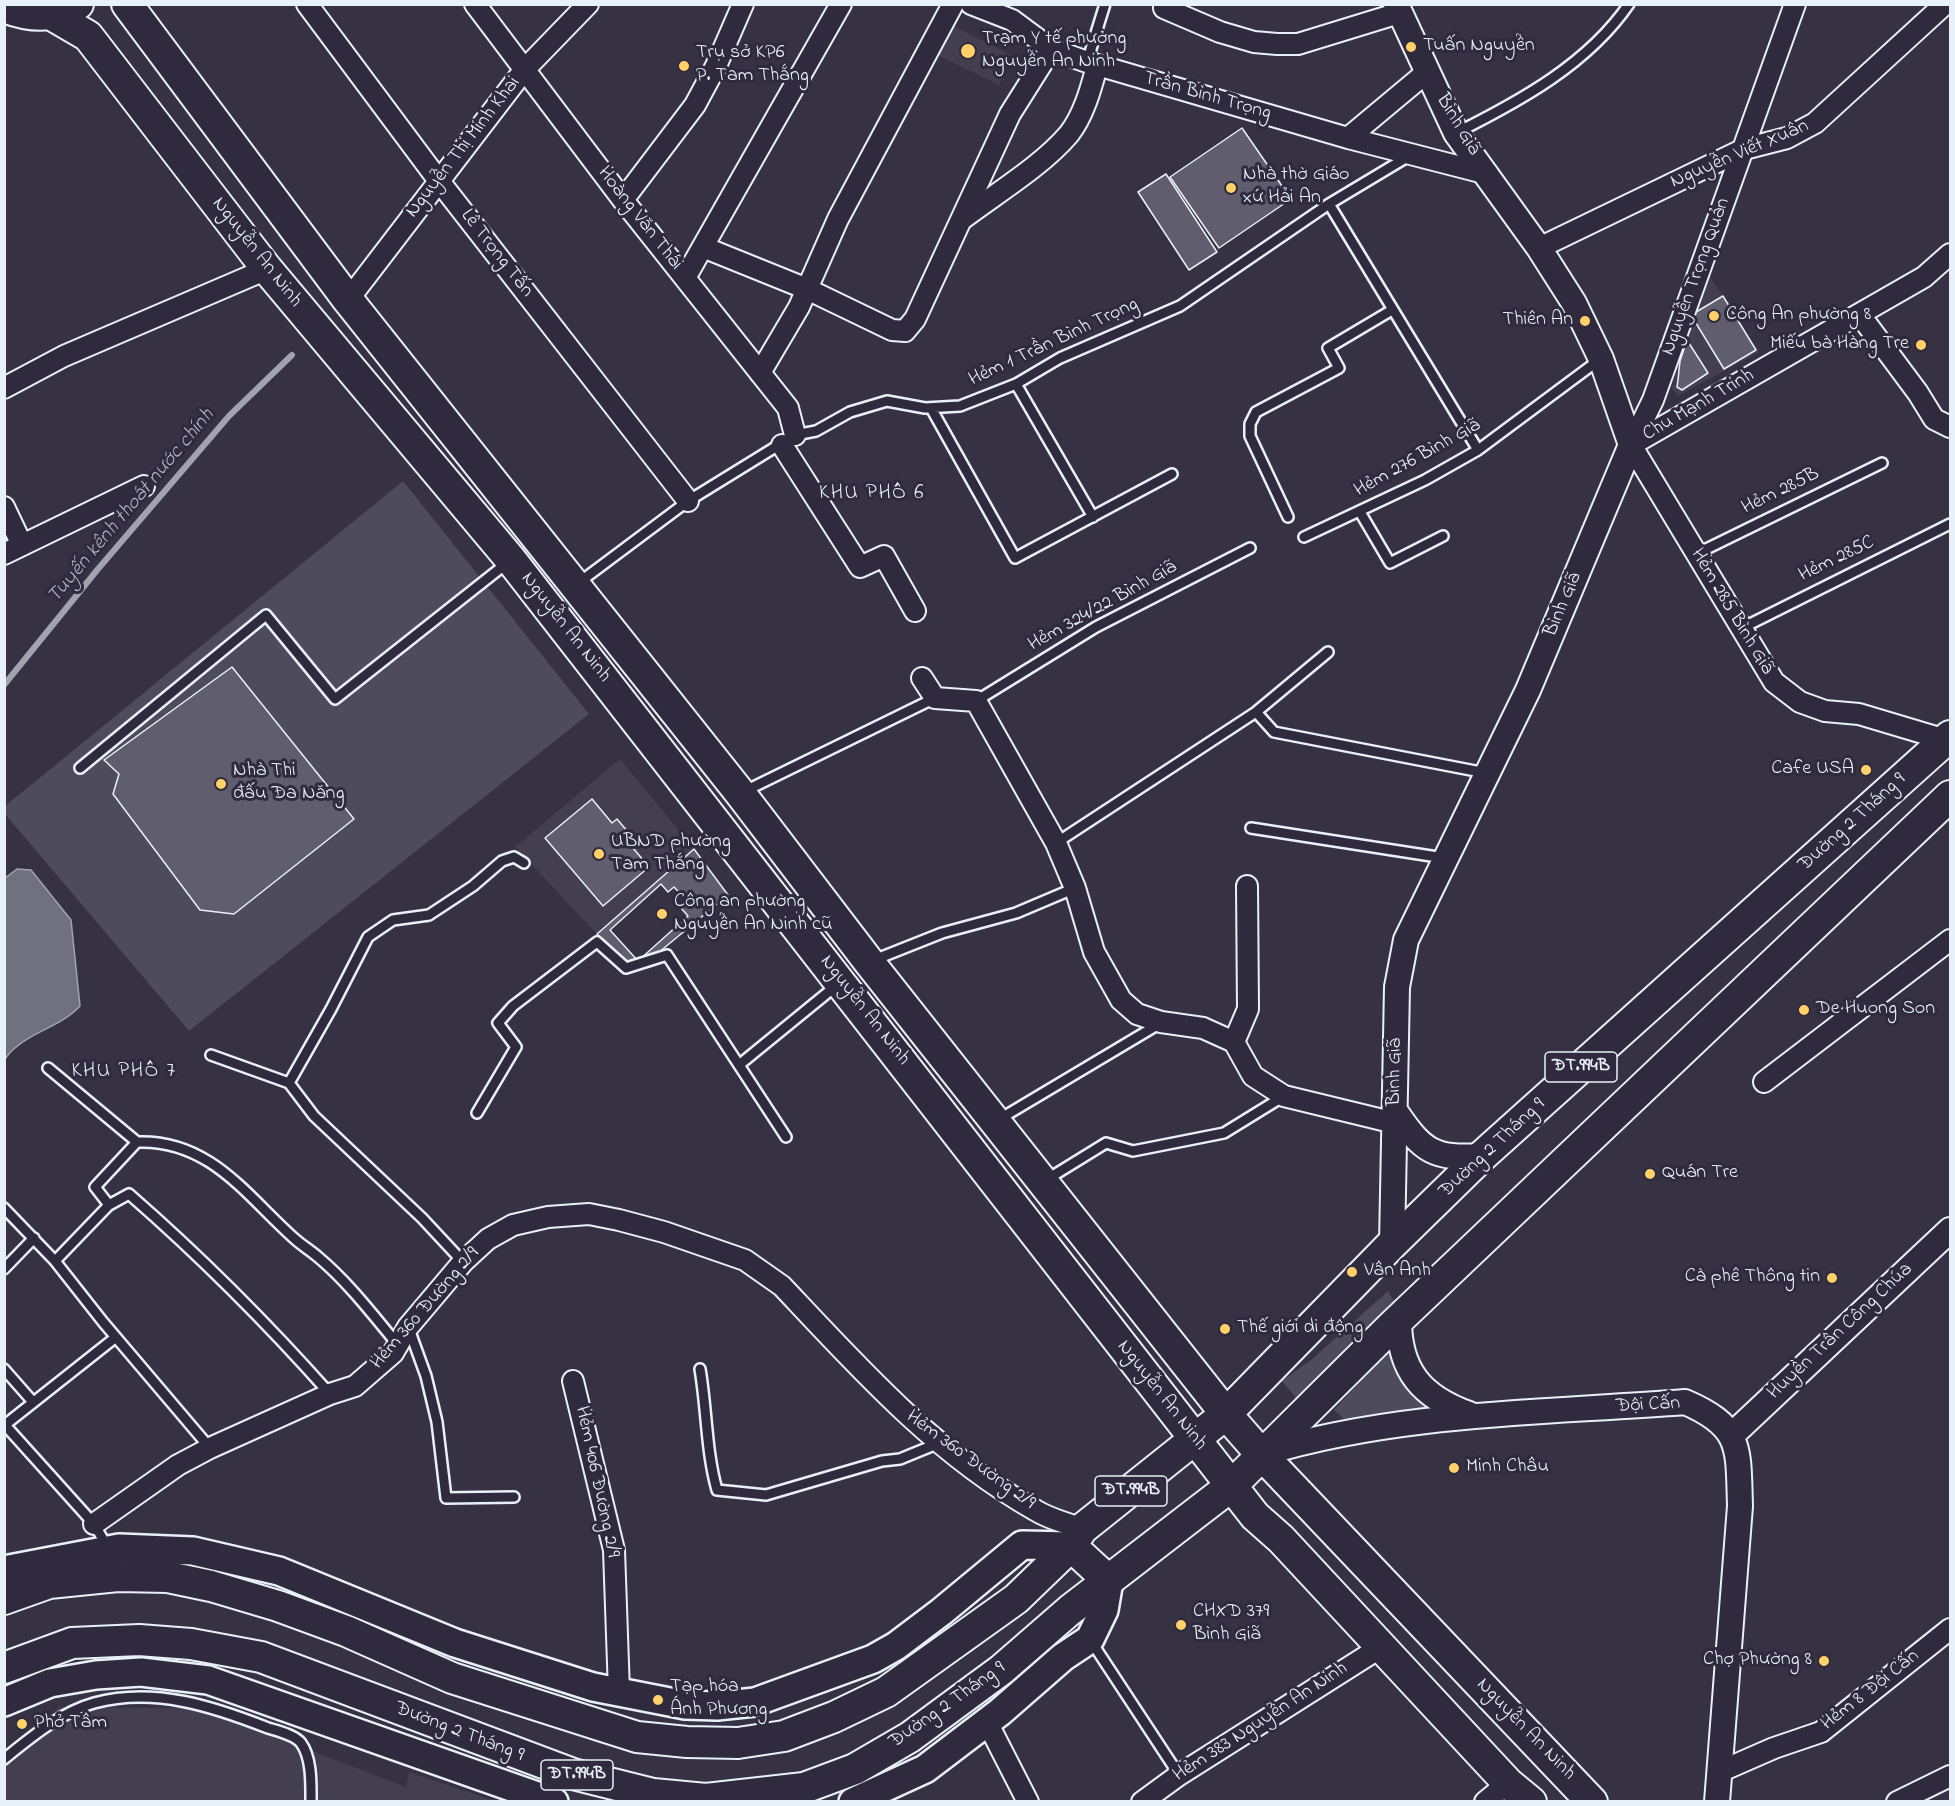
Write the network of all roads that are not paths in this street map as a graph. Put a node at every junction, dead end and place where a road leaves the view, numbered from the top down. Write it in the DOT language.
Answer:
graph roads {
  1 [pos="127,4"];
  2 [pos="308,4"];
  3 [pos="475,4"];
  4 [pos="588,4"];
  5 [pos="743,4"];
  6 [pos="841,4"];
  7 [pos="953,4"];
  8 [pos="971,4"];
  9 [pos="1105,4"];
  10 [pos="1629,4"];
  11 [pos="1795,4"];
  12 [pos="1945,4"];
  13 [pos="1164,8"];
  14 [pos="1398,9"];
  15 [pos="33,14"];
  16 [pos="1051,49"];
  17 [pos="1092,64"];
  18 [pos="525,69"];
  19 [pos="1426,72"];
  20 [pos="1456,133"];
  21 [pos="1348,138"];
  22 [pos="1744,149"];
  23 [pos="1412,154"];
  24 [pos="1488,174"];
  25 [pos="439,181"];
  26 [pos="623,200"];
  27 [pos="1329,204"];
  28 [pos="959,221"];
  29 [pos="703,247"];
  30 [pos="1539,248"];
  31 [pos="1950,254"];
  32 [pos="267,269"];
  33 [pos="685,278"];
  34 [pos="807,289"];
  35 [pos="348,300"];
  36 [pos="1392,310"];
  37 [pos="1860,315"];
  38 [pos="1601,359"];
  39 [pos="760,373"];
  40 [pos="1016,384"];
  41 [pos="4,388"];
  42 [pos="931,408"];
  43 [pos="1950,427"];
  44 [pos="789,440"];
  45 [pos="1632,445"];
  46 [pos="1478,450"];
  47 [pos="1882,463"];
  48 [pos="1172,474"];
  49 [pos="144,486"];
  50 [pos="688,501"];
  51 [pos="4,507"];
  52 [pos="1360,512"];
  53 [pos="1093,516"];
  54 [pos="1288,517"];
  55 [pos="1950,524"];
  56 [pos="1443,536"];
  57 [pos="1304,537"];
  58 [pos="538,538"];
  59 [pos="22,545"];
  60 [pos="1250,548"];
  61 [pos="4,554"];
  62 [pos="1696,554"];
  63 [pos="511,560"];
  64 [pos="575,585"];
  65 [pos="915,611"];
  66 [pos="1740,628"];
  67 [pos="1328,652"];
  68 [pos="922,678"];
  69 [pos="935,698"];
  70 [pos="976,701"];
  71 [pos="1256,712"];
  72 [pos="1949,739"];
  73 [pos="80,768"];
  74 [pos="1489,774"];
  75 [pos="740,793"];
  76 [pos="1950,796"];
  77 [pos="1251,828"];
  78 [pos="1056,843"];
  79 [pos="1447,858"];
  80 [pos="524,863"];
  81 [pos="1247,886"];
  82 [pos="1075,888"];
  83 [pos="1950,940"];
  84 [pos="869,962"];
  85 [pos="842,981"];
  86 [pos="1161,1022"];
  87 [pos="1234,1042"];
  88 [pos="212,1055"];
  89 [pos="739,1065"];
  90 [pos="48,1068"];
  91 [pos="1764,1082"];
  92 [pos="289,1083"];
  93 [pos="1284,1096"];
  94 [pos="477,1113"];
  95 [pos="1396,1117"];
  96 [pos="996,1121"];
  97 [pos="786,1137"];
  98 [pos="137,1142"];
  99 [pos="1482,1156"];
  100 [pos="1043,1182"];
  101 [pos="109,1205"];
  102 [pos="4,1208"];
  103 [pos="1950,1230"];
  104 [pos="34,1238"];
  105 [pos="1392,1244"];
  106 [pos="55,1261"];
  107 [pos="463,1262"];
  108 [pos="4,1269"];
  109 [pos="1399,1320"];
  110 [pos="408,1327"];
  111 [pos="116,1336"];
  112 [pos="398,1345"];
  113 [pos="4,1369"];
  114 [pos="700,1369"];
  115 [pos="573,1381"];
  116 [pos="330,1394"];
  117 [pos="33,1402"];
  118 [pos="1226,1414"];
  119 [pos="1471,1415"];
  120 [pos="5,1424"];
  121 [pos="1732,1435"];
  122 [pos="1195,1441"];
  123 [pos="939,1443"];
  124 [pos="210,1448"];
  125 [pos="1261,1454"];
  126 [pos="1232,1486"];
  127 [pos="514,1497"];
  128 [pos="94,1524"];
  129 [pos="1077,1538"];
  130 [pos="108,1550"];
  131 [pos="4,1570"];
  132 [pos="1109,1581"];
  133 [pos="4,1599"];
  134 [pos="1950,1629"];
  135 [pos="1090,1639"];
  136 [pos="1381,1647"];
  137 [pos="4,1668"];
  138 [pos="619,1692"];
  139 [pos="4,1702"];
  140 [pos="987,1722"];
  141 [pos="4,1759"];
  142 [pos="1719,1772"];
  143 [pos="1179,1775"];
  144 [pos="1950,1776"];
  145 [pos="1519,1792"];
  146 [pos="879,1796"];
  147 [pos="526,1797"];
  148 [pos="311,1802"];
  149 [pos="554,1802"];
  150 [pos="853,1802"];
  151 [pos="1028,1802"];
  152 [pos="1142,1802"];
  153 [pos="1485,1802"];
  154 [pos="1593,1802"];
  155 [pos="1718,1802"];
  156 [pos="1897,1802"];
  1 -- 35 [label="main road, Nguyễn An Ninh"];
  2 -- 25 [label="street, Lê Trọng Tấn"];
  3 -- 18 [label="street, Hoàng Văn Thái"];
  4 -- 18 [label="street, Nguyễn Thị Minh Khai"];
  5 -- 26 [label="street"];
  6 -- 29 [label="street"];
  7 -- 34 [label="street"];
  8 -- 16 [label="street, Trần Bình Trọng"];
  9 -- 17 [label="lane"];
  10 -- 20 [label="lane"];
  11 -- 22 [label="street, Nguyễn Trọng Quản"];
  12 -- 22 [label="street, Nguyễn Viết Xuân"];
  13 -- 14 [label="street"];
  14 -- 19 [label="street, Bình Giã"];
  15 -- 32 [label="main road, Nguyễn An Ninh"];
  16 -- 17 [label="street, Trần Bình Trọng"];
  16 -- 28 [label="street"];
  17 -- 21 [label="street, Trần Bình Trọng"];
  17 -- 28 [label="street"];
  18 -- 25 [label="street, Nguyễn Thị Minh Khai"];
  18 -- 26 [label="street, Hoàng Văn Thái"];
  19 -- 20 [label="street, Bình Giã"];
  19 -- 21 [label="street"];
  20 -- 24 [label="street, Bình Giã"];
  21 -- 23 [label="street, Trần Bình Trọng"];
  22 -- 30 [label="street, Nguyễn Viết Xuân"];
  22 -- 45 [label="street, Nguyễn Trọng Quản"];
  23 -- 24 [label="street, Trần Bình Trọng"];
  23 -- 27 [label="lane, Hẻm 1 Trần Bình Trọng"];
  24 -- 30 [label="street, Bình Giã"];
  25 -- 35 [label="street, Nguyễn Thị Minh Khai"];
  25 -- 50 [label="street, Lê Trọng Tấn"];
  26 -- 33 [label="street, Hoàng Văn Thái"];
  27 -- 36 [label="lane"];
  27 -- 40 [label="lane, Hẻm 1 Trần Bình Trọng"];
  28 -- 34 [label="street"];
  29 -- 33 [label="street"];
  29 -- 34 [label="street"];
  30 -- 38 [label="street, Bình Giã"];
  31 -- 37 [label="street, Chu Mạnh Trinh"];
  32 -- 41 [label="street"];
  32 -- 63 [label="main road, Nguyễn An Ninh"];
  33 -- 39 [label="street, Hoàng Văn Thái"];
  34 -- 39 [label="street"];
  35 -- 58 [label="main road, Nguyễn An Ninh"];
  36 -- 46 [label="lane"];
  36 -- 54 [label="lane"];
  37 -- 43 [label="street"];
  37 -- 45 [label="street, Chu Mạnh Trinh"];
  38 -- 45 [label="street, Bình Giã"];
  38 -- 46 [label="lane, Hẻm 276 Bình Giã"];
  39 -- 44 [label="street, Hoàng Văn Thái"];
  40 -- 42 [label="lane, Hẻm 1 Trần Bình Trọng"];
  40 -- 53 [label="lane"];
  42 -- 44 [label="lane, Hẻm 1 Trần Bình Trọng"];
  42 -- 53 [label="lane"];
  44 -- 50 [label="lane, Hẻm 1 Trần Bình Trọng"];
  44 -- 65 [label="street, Hoàng Văn Thái"];
  45 -- 62 [label="street, Hẻm 285 Bình Giã"];
  45 -- 74 [label="street, Bình Giã"];
  46 -- 52 [label="lane, Hẻm 276 Bình Giã"];
  47 -- 62 [label="lane, Hẻm 285B"];
  48 -- 53 [label="lane"];
  49 -- 59 [label="street"];
  50 -- 64 [label="lane, Hẻm 1 Trần Bình Trọng"];
  51 -- 59 [label="street"];
  52 -- 56 [label="lane"];
  52 -- 57 [label="lane, Hẻm 276 Bình Giã"];
  55 -- 66 [label="lane, Hẻm 285C"];
  58 -- 63 [label="main road"];
  58 -- 64 [label="main road, Nguyễn An Ninh"];
  59 -- 61 [label="street"];
  60 -- 70 [label="lane, Hẻm 324/22 Bình Giã"];
  62 -- 66 [label="street, Hẻm 285 Bình Giã"];
  63 -- 73 [label="lane"];
  63 -- 85 [label="main road, Nguyễn An Ninh"];
  64 -- 75 [label="main road, Nguyễn An Ninh"];
  66 -- 72 [label="street, Hẻm 285 Bình Giã"];
  67 -- 71 [label="lane"];
  68 -- 69 [label="street"];
  69 -- 70 [label="street"];
  69 -- 75 [label="lane"];
  70 -- 78 [label="street"];
  71 -- 74 [label="lane"];
  71 -- 78 [label="lane"];
  72 -- 99 [label="main road, Đường 2 Tháng 9 / ĐT.994B"];
  74 -- 79 [label="street, Bình Giã"];
  75 -- 84 [label="main road, Nguyễn An Ninh"];
  76 -- 109 [label="main road, Đường 2 Tháng 9 / ĐT.994B"];
  77 -- 79 [label="lane"];
  78 -- 82 [label="street"];
  79 -- 95 [label="street, Bình Giã"];
  80 -- 92 [label="lane"];
  81 -- 87 [label="street"];
  82 -- 84 [label="lane"];
  82 -- 86 [label="street"];
  83 -- 91 [label="street"];
  84 -- 96 [label="main road, Nguyễn An Ninh"];
  85 -- 89 [label="lane"];
  85 -- 122 [label="main road, Nguyễn An Ninh"];
  86 -- 87 [label="street"];
  86 -- 96 [label="lane"];
  87 -- 93 [label="street"];
  88 -- 92 [label="lane"];
  89 -- 94 [label="lane"];
  89 -- 97 [label="lane"];
  90 -- 98 [label="lane"];
  92 -- 107 [label="lane"];
  93 -- 95 [label="street"];
  93 -- 100 [label="lane"];
  95 -- 99 [label="street"];
  95 -- 105 [label="street, Bình Giã"];
  96 -- 100 [label="main road, Nguyễn An Ninh"];
  98 -- 101 [label="lane"];
  98 -- 112 [label="lane"];
  99 -- 105 [label="main road, Đường 2 Tháng 9 / ĐT.994B"];
  100 -- 118 [label="main road, Nguyễn An Ninh"];
  101 -- 106 [label="lane"];
  101 -- 116 [label="lane"];
  102 -- 104 [label="lane"];
  103 -- 121 [label="street, Huyền Trân Công Chúa"];
  104 -- 106 [label="lane"];
  104 -- 108 [label="lane"];
  105 -- 118 [label="main road, Đường 2 Tháng 9 / ĐT.994B"];
  106 -- 111 [label="lane"];
  107 -- 110 [label="street, Hẻm 360 Đường 2/9"];
  107 -- 123 [label="street, Hẻm 360 Đường 2/9"];
  109 -- 119 [label="street"];
  109 -- 125 [label="main road, Đường 2 Tháng 9 / ĐT.994B"];
  110 -- 112 [label="street, Hẻm 360 Đường 2/9"];
  110 -- 127 [label="lane"];
  111 -- 117 [label="lane"];
  111 -- 124 [label="lane"];
  112 -- 116 [label="street, Hẻm 360 Đường 2/9"];
  113 -- 117 [label="lane"];
  114 -- 123 [label="lane"];
  115 -- 138 [label="street, Hẻm 406 Đường 2/9"];
  116 -- 124 [label="street, Hẻm 360 Đường 2/9"];
  117 -- 120 [label="lane"];
  118 -- 122 [label="main road, Đường 2 Tháng 9 / ĐT.994B"];
  118 -- 125 [label="main road, Nguyễn An Ninh"];
  119 -- 121 [label="street, Đội Cấn"];
  119 -- 125 [label="street, Đội Cấn"];
  120 -- 128 [label="lane"];
  121 -- 142 [label="street"];
  122 -- 126 [label="main road, Nguyễn An Ninh"];
  122 -- 129 [label="main road, Đường 2 Tháng 9 / ĐT.994B"];
  123 -- 129 [label="street, Hẻm 360 Đường 2/9"];
  124 -- 128 [label="street, Hẻm 360 Đường 2/9"];
  125 -- 126 [label="main road, Đường 2 Tháng 9 / ĐT.994B"];
  125 -- 154 [label="main road, Nguyễn An Ninh"];
  126 -- 132 [label="main road, Đường 2 Tháng 9 / ĐT.994B"];
  126 -- 136 [label="main road, Nguyễn An Ninh"];
  128 -- 130 [label="lane"];
  129 -- 132 [label="main road"];
  129 -- 133 [label="main road, Đường 2 Tháng 9 / ĐT.994B"];
  129 -- 138 [label="main road"];
  130 -- 131 [label="main road"];
  130 -- 138 [label="main road"];
  132 -- 135 [label="main road"];
  132 -- 137 [label="main road, Đường 2 Tháng 9 / ĐT.994B"];
  134 -- 142 [label="street, Hẻm 8 Đội Cấn"];
  135 -- 140 [label="main road, Đường 2 Tháng 9"];
  135 -- 143 [label="lane"];
  136 -- 143 [label="street, Hẻm 383 Nguyễn An Ninh"];
  136 -- 145 [label="main road, Nguyễn An Ninh"];
  139 -- 147 [label="main road, Đường 2 Tháng 9 / ĐT.994B"];
  140 -- 146 [label="main road, Đường 2 Tháng 9"];
  140 -- 151 [label="street"];
  141 -- 148 [label="lane"];
  142 -- 155 [label="street"];
  143 -- 152 [label="street, Hẻm 383 Nguyễn An Ninh"];
  144 -- 156 [label="street"];
  145 -- 153 [label="street"];
  146 -- 150 [label="main road, Đường 2 Tháng 9"];
  147 -- 149 [label="main road, Đường 2 Tháng 9 / ĐT.994B"];
}
